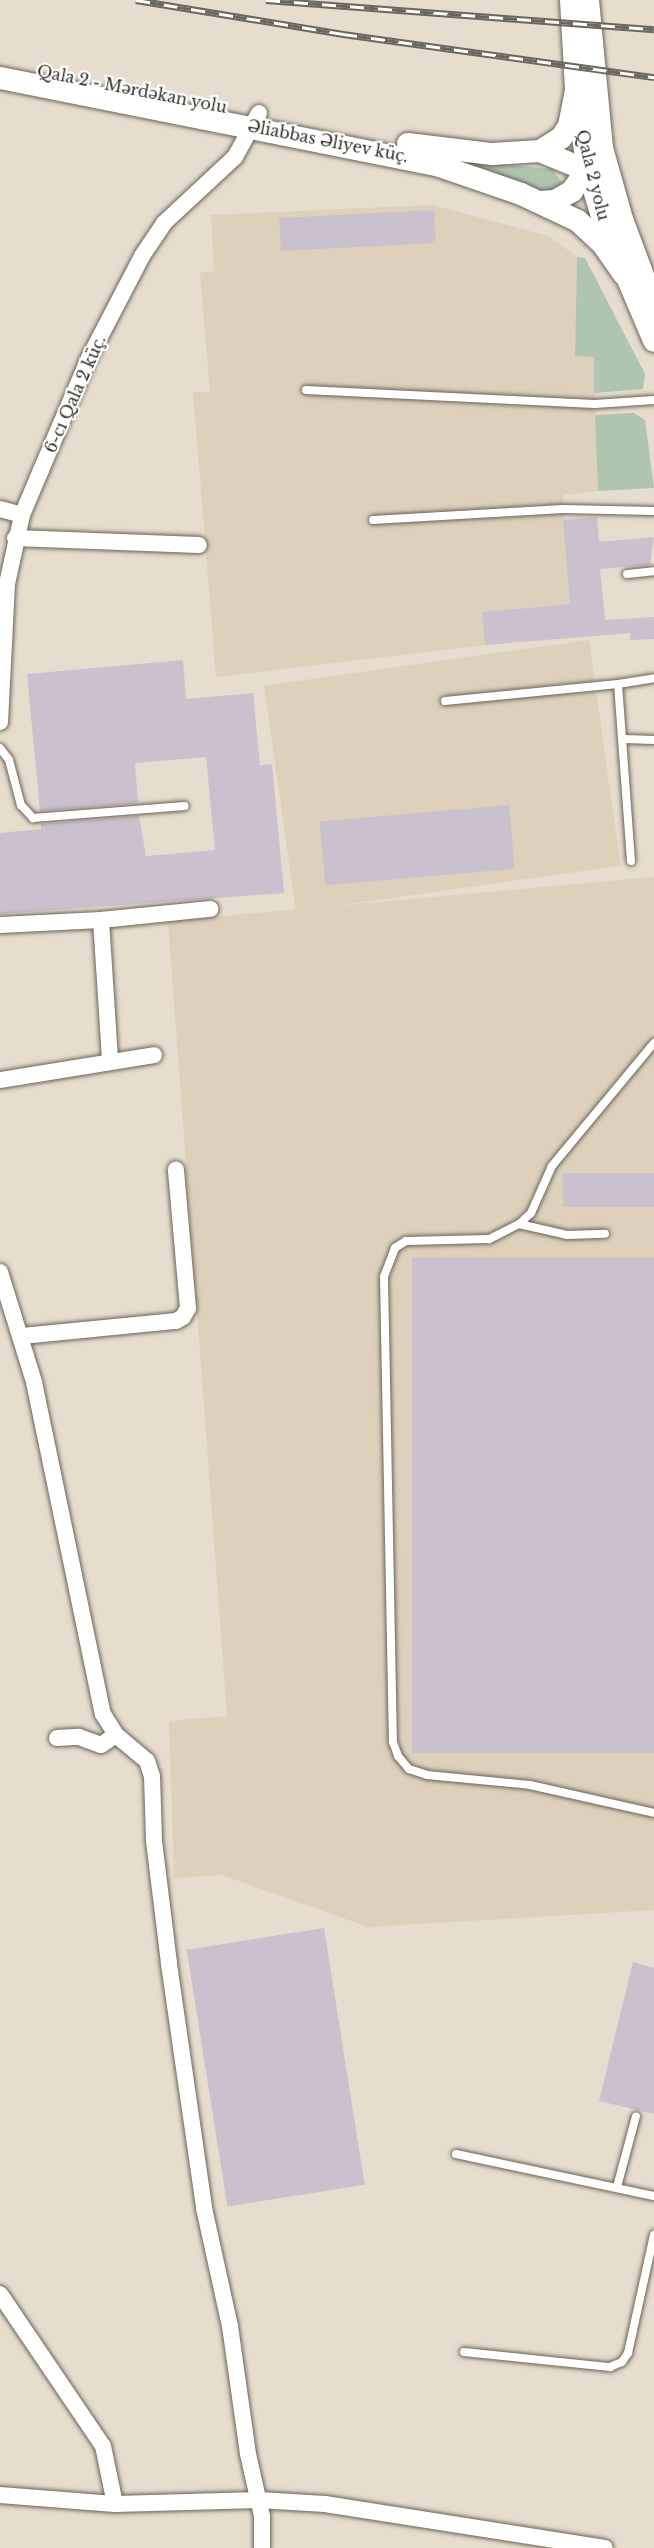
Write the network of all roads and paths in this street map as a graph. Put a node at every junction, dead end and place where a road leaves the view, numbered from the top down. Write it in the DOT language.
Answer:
graph roads {
  1 [pos="570,0"];
  2 [pos="588,0"];
  3 [pos="0,64"];
  4 [pos="0,78"];
  5 [pos="576,90"];
  6 [pos="256,119"];
  7 [pos="602,148"];
  8 [pos="540,151"];
  9 [pos="588,170"];
  10 [pos="610,181"];
  11 [pos="540,202"];
  12 [pos="624,274"];
  13 [pos="654,305"];
  14 [pos="654,341"];
  15 [pos="306,390"];
  16 [pos="654,400"];
  17 [pos="0,509"];
  18 [pos="654,511"];
  19 [pos="22,514"];
  20 [pos="373,520"];
  21 [pos="15,538"];
  22 [pos="199,545"];
  23 [pos="654,571"];
  24 [pos="627,574"];
  25 [pos="654,678"];
  26 [pos="618,684"];
  27 [pos="445,701"];
  28 [pos="0,722"];
  29 [pos="624,739"];
  30 [pos="654,740"];
  31 [pos="0,748"];
  32 [pos="185,806"];
  33 [pos="631,861"];
  34 [pos="210,909"];
  35 [pos="101,920"];
  36 [pos="0,925"];
  37 [pos="654,1043"];
  38 [pos="154,1055"];
  39 [pos="110,1060"];
  40 [pos="0,1080"];
  41 [pos="176,1170"];
  42 [pos="519,1224"];
  43 [pos="605,1234"];
  44 [pos="0,1272"];
  45 [pos="22,1336"];
  46 [pos="116,1735"];
  47 [pos="57,1738"];
  48 [pos="654,1813"];
  49 [pos="636,2116"];
  50 [pos="456,2154"];
  51 [pos="617,2187"];
  52 [pos="654,2196"];
  53 [pos="654,2235"];
  54 [pos="0,2294"];
  55 [pos="464,2352"];
  56 [pos="0,2495"];
  57 [pos="259,2500"];
  58 [pos="115,2504"];
  59 [pos="262,2548"];
  60 [pos="605,2548"];
  1 -- 5 [label="main road, Qala 2 yolu"];
  2 -- 7 [label="main road, Qala 2 yolu"];
  3 -- 6 [label="main road, Qala 2 - Mərdəkan yolu"];
  4 -- 6 [label="main road, Əliabbas Əliyev küç."];
  5 -- 8 [label="main road"];
  5 -- 9 [label="main road, Qala 2 yolu"];
  6 -- 8 [label="main road, Qala 2 - Mərdəkan yolu"];
  6 -- 11 [label="main road, Əliabbas Əliyev küç."];
  6 -- 19 [label="street, 6-cı Qala 2 küç."];
  7 -- 9 [label="main road"];
  7 -- 10 [label="main road, Qala 2 yolu"];
  8 -- 9 [label="main road"];
  9 -- 10 [label="main road"];
  9 -- 11 [label="main road"];
  9 -- 12 [label="main road, Qala 2 yolu"];
  10 -- 13 [label="main road, Qala 2 yolu"];
  11 -- 12 [label="main road, Əliabbas Əliyev küç."];
  12 -- 14 [label="main road, Qala 2 yolu"];
  15 -- 16 [label="lane"];
  17 -- 19 [label="street"];
  18 -- 20 [label="lane"];
  19 -- 21 [label="street, 6-cı Qala 2 küç."];
  21 -- 22 [label="street"];
  21 -- 28 [label="street, 6-cı Qala 2 küç."];
  23 -- 24 [label="lane"];
  25 -- 26 [label="lane"];
  26 -- 27 [label="lane"];
  26 -- 29 [label="lane"];
  29 -- 30 [label="lane"];
  29 -- 33 [label="lane"];
  31 -- 32 [label="lane"];
  34 -- 35 [label="street"];
  35 -- 36 [label="street"];
  35 -- 39 [label="street"];
  37 -- 42 [label="lane"];
  38 -- 39 [label="street"];
  39 -- 40 [label="street"];
  41 -- 45 [label="street"];
  42 -- 43 [label="lane"];
  42 -- 48 [label="lane"];
  44 -- 45 [label="street"];
  45 -- 46 [label="street"];
  46 -- 47 [label="street"];
  46 -- 57 [label="street"];
  49 -- 51 [label="lane"];
  50 -- 51 [label="lane"];
  51 -- 52 [label="lane"];
  53 -- 55 [label="lane"];
  54 -- 58 [label="street"];
  56 -- 58 [label="street"];
  57 -- 58 [label="street"];
  57 -- 59 [label="street"];
  57 -- 60 [label="street"];
}
